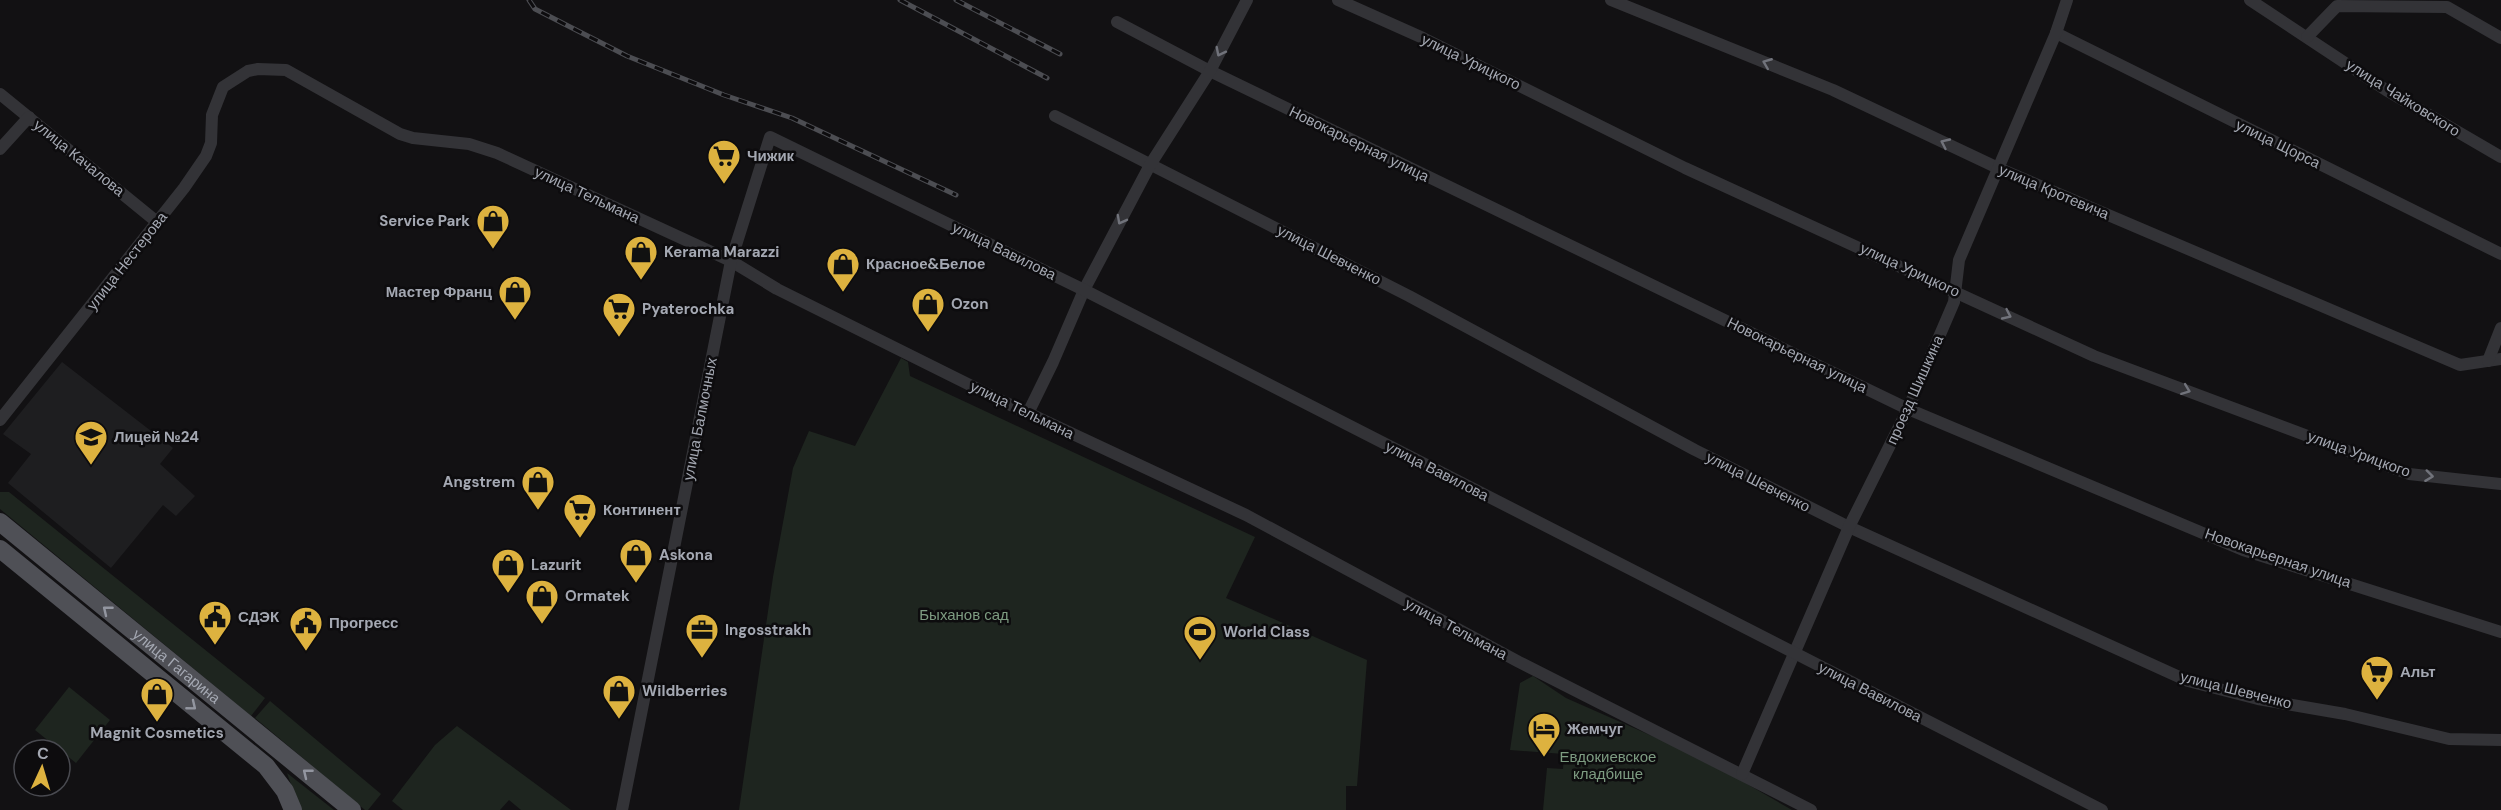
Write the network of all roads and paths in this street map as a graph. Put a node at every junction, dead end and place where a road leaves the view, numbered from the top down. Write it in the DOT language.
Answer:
graph roads {
  1 [pos="1247,0"];
  2 [pos="1338,0"];
  3 [pos="1611,0"];
  4 [pos="2067,0"];
  5 [pos="2250,0"];
  6 [pos="1117,22"];
  7 [pos="2056,33"];
  8 [pos="2307,37"];
  9 [pos="2501,38"];
  10 [pos="1210,71"];
  11 [pos="223,87"];
  12 [pos="0,94"];
  13 [pos="29,117"];
  14 [pos="1055,117"];
  15 [pos="770,137"];
  16 [pos="0,149"];
  17 [pos="2501,158"];
  18 [pos="1150,165"];
  19 [pos="1998,168"];
  20 [pos="157,222"];
  21 [pos="2501,254"];
  22 [pos="731,261"];
  23 [pos="1084,290"];
  24 [pos="1954,290"];
  25 [pos="2501,328"];
  26 [pos="2501,359"];
  27 [pos="2488,360"];
  28 [pos="1908,409"];
  29 [pos="1028,413"];
  30 [pos="0,420"];
  31 [pos="2501,484"];
  32 [pos="0,522"];
  33 [pos="1849,527"];
  34 [pos="0,549"];
  35 [pos="2501,632"];
  36 [pos="1795,653"];
  37 [pos="2501,740"];
  38 [pos="1742,774"];
  39 [pos="293,810"];
  40 [pos="352,810"];
  41 [pos="622,810"];
  42 [pos="1810,810"];
  43 [pos="2102,810"];
  1 -- 10 [label="street, one-way"];
  2 -- 24 [label="street, улица Урицкого"];
  19 -- 3 [label="street, улица Кротевича, one-way"];
  4 -- 7 [label="street, проезд Шишкина"];
  5 -- 8 [label="street, улица Чайковского"];
  6 -- 10 [label="street, Новокарьерная улица"];
  7 -- 19 [label="street, проезд Шишкина"];
  7 -- 21 [label="street, улица Щорса"];
  8 -- 9 [label="street"];
  8 -- 17 [label="street, улица Чайковского"];
  10 -- 18 [label="street"];
  10 -- 28 [label="street, Новокарьерная улица"];
  11 -- 20 [label="street, улица Нестерова"];
  11 -- 22 [label="street, улица Тельмана"];
  12 -- 13 [label="street, улица Качалова"];
  13 -- 16 [label="street"];
  13 -- 20 [label="street, улица Качалова"];
  14 -- 18 [label="street, улица Шевченко"];
  15 -- 22 [label="street, улица Балмочных"];
  15 -- 23 [label="street, улица Вавилова"];
  18 -- 23 [label="street, one-way"];
  18 -- 33 [label="street, улица Шевченко"];
  19 -- 24 [label="street, проезд Шишкина"];
  19 -- 27 [label="street, улица Кротевича"];
  20 -- 30 [label="street, улица Нестерова"];
  22 -- 29 [label="street, улица Тельмана"];
  22 -- 41 [label="street, улица Балмочных"];
  23 -- 29 [label="street"];
  23 -- 36 [label="street, улица Вавилова"];
  24 -- 28 [label="street, проезд Шишкина"];
  24 -- 31 [label="street, улица Урицкого, one-way"];
  25 -- 27 [label="street"];
  26 -- 27 [label="street, улица Кротевича"];
  28 -- 33 [label="street, проезд Шишкина"];
  28 -- 35 [label="street, Новокарьерная улица"];
  29 -- 38 [label="street, улица Тельмана"];
  40 -- 32 [label="main road, улица Гагарина, one-way"];
  33 -- 36 [label="street, проезд Шишкина"];
  33 -- 37 [label="street, улица Шевченко"];
  34 -- 39 [label="main road, улица Гагарина, one-way"];
  36 -- 38 [label="street, проезд Шишкина"];
  36 -- 43 [label="street, улица Вавилова"];
  38 -- 42 [label="street, улица Тельмана"];
}
